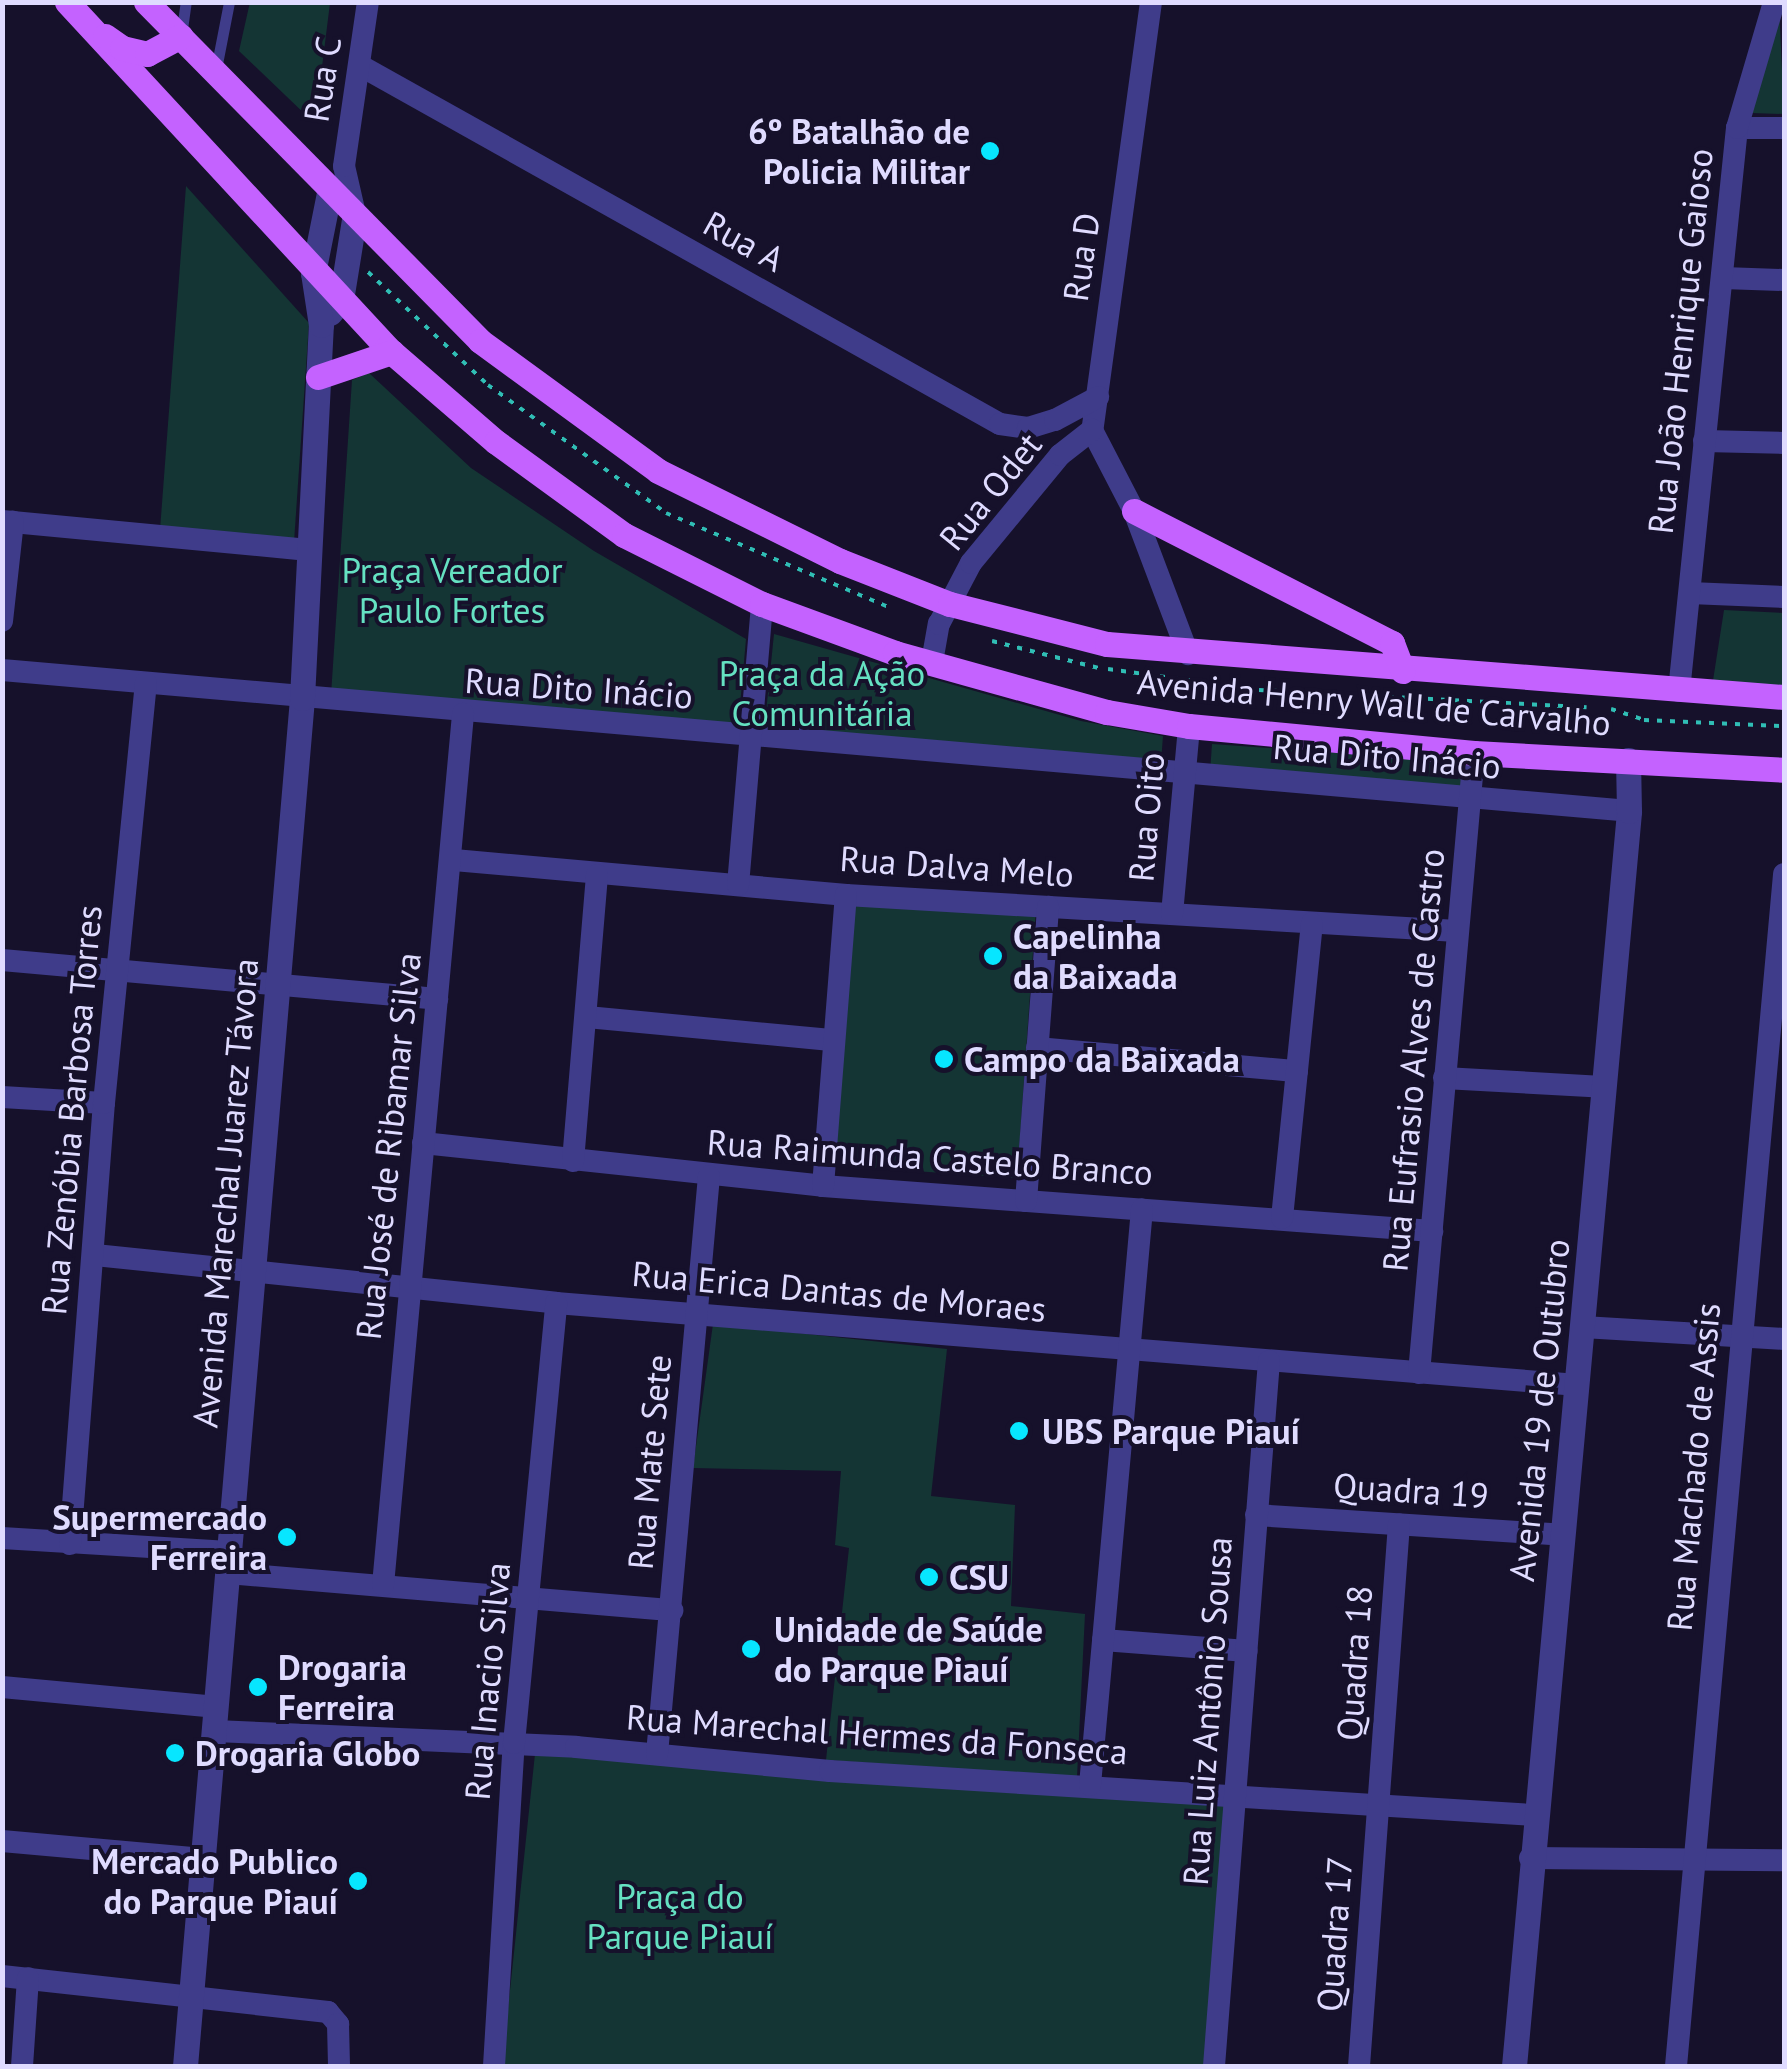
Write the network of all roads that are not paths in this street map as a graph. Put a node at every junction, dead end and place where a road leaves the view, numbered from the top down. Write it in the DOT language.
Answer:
graph roads {
  1 [pos="146,2"];
  2 [pos="186,2"];
  3 [pos="229,2"];
  4 [pos="368,2"];
  5 [pos="1151,2"];
  6 [pos="1774,2"];
  7 [pos="67,3"];
  8 [pos="180,36"];
  9 [pos="361,66"];
  10 [pos="216,69"];
  11 [pos="1737,128"];
  12 [pos="1784,128"];
  13 [pos="344,166"];
  14 [pos="330,188"];
  15 [pos="355,214"];
  16 [pos="313,272"];
  17 [pos="1723,278"];
  18 [pos="1784,280"];
  19 [pos="340,300"];
  20 [pos="321,325"];
  21 [pos="392,352"];
  22 [pos="318,377"];
  23 [pos="1098,397"];
  24 [pos="1092,430"];
  25 [pos="1704,441"];
  26 [pos="1784,443"];
  27 [pos="1134,511"];
  28 [pos="8,521"];
  29 [pos="309,550"];
  30 [pos="1690,593"];
  31 [pos="1784,597"];
  32 [pos="762,604"];
  33 [pos="950,604"];
  34 [pos="2,620"];
  35 [pos="1188,654"];
  36 [pos="932,662"];
  37 [pos="2,670"];
  38 [pos="1403,671"];
  39 [pos="146,683"];
  40 [pos="1679,691"];
  41 [pos="1784,697"];
  42 [pos="302,698"];
  43 [pos="463,714"];
  44 [pos="1190,726"];
  45 [pos="751,736"];
  46 [pos="1474,753"];
  47 [pos="1628,760"];
  48 [pos="1784,770"];
  49 [pos="1185,773"];
  50 [pos="1473,799"];
  51 [pos="1629,812"];
  52 [pos="454,860"];
  53 [pos="1784,874"];
  54 [pos="597,875"];
  55 [pos="738,886"];
  56 [pos="846,895"];
  57 [pos="1048,907"];
  58 [pos="1172,914"];
  59 [pos="1312,924"];
  60 [pos="1457,930"];
  61 [pos="2,960"];
  62 [pos="116,969"];
  63 [pos="279,982"];
  64 [pos="437,999"];
  65 [pos="587,1017"];
  66 [pos="831,1040"];
  67 [pos="1037,1048"];
  68 [pos="1298,1071"];
  69 [pos="1444,1078"];
  70 [pos="1604,1087"];
  71 [pos="2,1098"];
  72 [pos="104,1103"];
  73 [pos="423,1143"];
  74 [pos="573,1161"];
  75 [pos="709,1176"];
  76 [pos="823,1186"];
  77 [pos="1026,1201"];
  78 [pos="1142,1209"];
  79 [pos="1282,1218"];
  80 [pos="1432,1232"];
  81 [pos="95,1254"];
  82 [pos="252,1269"];
  83 [pos="408,1285"];
  84 [pos="556,1303"];
  85 [pos="696,1314"];
  86 [pos="1584,1327"];
  87 [pos="1740,1338"];
  88 [pos="1784,1339"];
  89 [pos="1129,1350"];
  90 [pos="1268,1361"];
  91 [pos="1420,1373"];
  92 [pos="1578,1385"];
  93 [pos="1256,1515"];
  94 [pos="1399,1524"];
  95 [pos="1562,1536"];
  96 [pos="2,1538"];
  97 [pos="70,1544"];
  98 [pos="228,1562"];
  99 [pos="383,1584"];
  100 [pos="530,1595"];
  101 [pos="672,1610"];
  102 [pos="1103,1640"];
  103 [pos="1247,1651"];
  104 [pos="2,1687"];
  105 [pos="216,1719"];
  106 [pos="514,1743"];
  107 [pos="656,1754"];
  108 [pos="1090,1785"];
  109 [pos="1238,1795"];
  110 [pos="1378,1806"];
  111 [pos="1534,1815"];
  112 [pos="2,1841"];
  113 [pos="1530,1858"];
  114 [pos="1694,1858"];
  115 [pos="203,1859"];
  116 [pos="1784,1860"];
  117 [pos="2,1976"];
  118 [pos="28,1978"];
  119 [pos="192,1994"];
  120 [pos="22,2066"];
  121 [pos="185,2066"];
  122 [pos="339,2066"];
  123 [pos="494,2066"];
  124 [pos="1214,2066"];
  125 [pos="1359,2066"];
  126 [pos="1514,2066"];
  127 [pos="1676,2066"];
  1 -- 8 [label="main road, Avenida Henry Wall de Carvalho"];
  2 -- 8 [label="lane"];
  3 -- 10 [label="lane"];
  4 -- 9 [label="street, Rua C"];
  5 -- 23 [label="street, Rua D"];
  6 -- 11 [label="street, Rua João Henrique Gaioso"];
  7 -- 8 [label="main road"];
  7 -- 16 [label="main road, Avenida Henry Wall de Carvalho"];
  8 -- 10 [label="main road, Avenida Henry Wall de Carvalho"];
  9 -- 13 [label="street, Rua C"];
  9 -- 23 [label="street, Rua A"];
  10 -- 14 [label="main road, Avenida Henry Wall de Carvalho"];
  11 -- 12 [label="street"];
  11 -- 17 [label="street, Rua João Henrique Gaioso"];
  13 -- 14 [label="street, Rua C"];
  13 -- 15 [label="street, Rua C"];
  14 -- 15 [label="main road, Avenida Henry Wall de Carvalho"];
  14 -- 16 [label="street"];
  15 -- 19 [label="street"];
  15 -- 33 [label="main road, Avenida Henry Wall de Carvalho"];
  16 -- 19 [label="main road, Avenida Henry Wall de Carvalho"];
  16 -- 20 [label="street, Avenida Marechal Juarez Távora"];
  17 -- 18 [label="street"];
  17 -- 25 [label="street, Rua João Henrique Gaioso"];
  19 -- 20 [label="street"];
  19 -- 21 [label="main road, Avenida Henry Wall de Carvalho"];
  20 -- 22 [label="street, Avenida Marechal Juarez Távora"];
  21 -- 22 [label="main road"];
  21 -- 32 [label="main road, Avenida Henry Wall de Carvalho"];
  22 -- 29 [label="street, Avenida Marechal Juarez Távora"];
  23 -- 24 [label="street, Rua D"];
  24 -- 27 [label="street"];
  24 -- 33 [label="street, Rua Odet"];
  25 -- 26 [label="street"];
  25 -- 30 [label="street, Rua João Henrique Gaioso"];
  27 -- 35 [label="street"];
  27 -- 38 [label="main road"];
  28 -- 29 [label="street"];
  28 -- 34 [label="street"];
  29 -- 42 [label="street, Avenida Marechal Juarez Távora"];
  30 -- 31 [label="street"];
  30 -- 40 [label="street, Rua João Henrique Gaioso"];
  32 -- 36 [label="main road, Avenida Henry Wall de Carvalho"];
  32 -- 45 [label="street"];
  33 -- 35 [label="main road, Avenida Henry Wall de Carvalho"];
  33 -- 36 [label="street, Rua Odet"];
  35 -- 38 [label="main road, Avenida Henry Wall de Carvalho"];
  36 -- 44 [label="main road, Avenida Henry Wall de Carvalho"];
  37 -- 39 [label="street, Rua Dito Inácio"];
  38 -- 40 [label="main road, Avenida Henry Wall de Carvalho"];
  39 -- 42 [label="street, Rua Dito Inácio"];
  39 -- 62 [label="street, Rua Zenóbia Barbosa Torres"];
  40 -- 41 [label="main road, Avenida Henry Wall de Carvalho"];
  42 -- 43 [label="street, Rua Dito Inácio"];
  42 -- 63 [label="street, Avenida Marechal Juarez Távora"];
  43 -- 45 [label="street, Rua Dito Inácio"];
  43 -- 52 [label="street, Rua José de Ribamar Silva"];
  44 -- 46 [label="main road, Avenida Henry Wall de Carvalho"];
  44 -- 49 [label="street, Rua Oito"];
  45 -- 49 [label="street, Rua Dito Inácio"];
  45 -- 55 [label="street"];
  46 -- 47 [label="main road, Avenida Henry Wall de Carvalho"];
  46 -- 50 [label="street, Rua Eufrasio Alves de Castro"];
  47 -- 48 [label="main road, Avenida Henry Wall de Carvalho"];
  47 -- 51 [label="street, Avenida 19 de Outubro"];
  49 -- 50 [label="street, Rua Dito Inácio"];
  49 -- 58 [label="street, Rua Oito"];
  50 -- 51 [label="street, Rua Dito Inácio"];
  50 -- 60 [label="street, Rua Eufrasio Alves de Castro"];
  51 -- 70 [label="street, Avenida 19 de Outubro"];
  52 -- 54 [label="street, Rua Dalva Melo"];
  52 -- 64 [label="street, Rua José de Ribamar Silva"];
  53 -- 87 [label="street, Rua Machado de Assis"];
  54 -- 55 [label="street, Rua Dalva Melo"];
  54 -- 65 [label="street"];
  55 -- 56 [label="street, Rua Dalva Melo"];
  56 -- 57 [label="street, Rua Dalva Melo"];
  56 -- 66 [label="street"];
  57 -- 58 [label="street, Rua Dalva Melo"];
  57 -- 67 [label="street"];
  58 -- 59 [label="street, Rua Dalva Melo"];
  59 -- 60 [label="street, Rua Dalva Melo"];
  59 -- 68 [label="street"];
  60 -- 69 [label="street, Rua Eufrasio Alves de Castro"];
  61 -- 62 [label="street"];
  62 -- 63 [label="street"];
  62 -- 72 [label="street, Rua Zenóbia Barbosa Torres"];
  63 -- 64 [label="street"];
  63 -- 82 [label="street, Avenida Marechal Juarez Távora"];
  64 -- 73 [label="street, Rua José de Ribamar Silva"];
  65 -- 66 [label="street"];
  65 -- 74 [label="street"];
  66 -- 76 [label="street"];
  67 -- 68 [label="street"];
  67 -- 77 [label="street"];
  68 -- 79 [label="street"];
  69 -- 70 [label="street"];
  69 -- 80 [label="street, Rua Eufrasio Alves de Castro"];
  70 -- 86 [label="street, Avenida 19 de Outubro"];
  71 -- 72 [label="street"];
  72 -- 81 [label="street, Rua Zenóbia Barbosa Torres"];
  73 -- 74 [label="street, Rua Raimunda Castelo Branco"];
  73 -- 83 [label="street, Rua José de Ribamar Silva"];
  74 -- 75 [label="street, Rua Raimunda Castelo Branco"];
  75 -- 76 [label="street, Rua Raimunda Castelo Branco"];
  75 -- 85 [label="street, Rua Mate Sete"];
  76 -- 77 [label="street, Rua Raimunda Castelo Branco"];
  77 -- 78 [label="street, Rua Raimunda Castelo Branco"];
  78 -- 79 [label="street, Rua Raimunda Castelo Branco"];
  78 -- 89 [label="street"];
  79 -- 80 [label="street, Rua Raimunda Castelo Branco"];
  80 -- 91 [label="street, Rua Eufrasio Alves de Castro"];
  81 -- 82 [label="street, Rua Erica Dantas de Moraes"];
  81 -- 97 [label="street, Rua Zenóbia Barbosa Torres"];
  82 -- 83 [label="street, Rua Erica Dantas de Moraes"];
  82 -- 98 [label="street, Avenida Marechal Juarez Távora"];
  83 -- 84 [label="street, Rua Erica Dantas de Moraes"];
  83 -- 99 [label="street, Rua José de Ribamar Silva"];
  84 -- 85 [label="street, Rua Erica Dantas de Moraes"];
  84 -- 100 [label="street, Rua Inacio Silva"];
  85 -- 89 [label="street, Rua Erica Dantas de Moraes"];
  85 -- 101 [label="street, Rua Mate Sete"];
  86 -- 87 [label="street"];
  86 -- 92 [label="street, Avenida 19 de Outubro"];
  87 -- 88 [label="street"];
  87 -- 114 [label="street, Rua Machado de Assis"];
  89 -- 90 [label="street, Rua Erica Dantas de Moraes"];
  89 -- 102 [label="street"];
  90 -- 91 [label="street, Rua Erica Dantas de Moraes"];
  90 -- 93 [label="street, Rua Luiz Antônio Sousa"];
  91 -- 92 [label="street, Rua Erica Dantas de Moraes"];
  92 -- 95 [label="street, Avenida 19 de Outubro"];
  93 -- 94 [label="street, Quadra 19"];
  93 -- 103 [label="street, Rua Luiz Antônio Sousa"];
  94 -- 95 [label="street, Quadra 19"];
  94 -- 110 [label="street, Quadra 18"];
  95 -- 111 [label="street, Avenida 19 de Outubro"];
  96 -- 97 [label="street"];
  97 -- 98 [label="street"];
  98 -- 99 [label="street"];
  98 -- 105 [label="street, Avenida Marechal Juarez Távora"];
  99 -- 100 [label="street"];
  100 -- 101 [label="street"];
  100 -- 106 [label="street, Rua Inacio Silva"];
  101 -- 107 [label="street, Rua Mate Sete"];
  102 -- 103 [label="street"];
  102 -- 108 [label="street"];
  103 -- 109 [label="street, Rua Luiz Antônio Sousa"];
  104 -- 105 [label="street, Rua Marechal Hermes da Fonseca"];
  105 -- 106 [label="street, Rua Marechal Hermes da Fonseca"];
  105 -- 115 [label="street, Avenida Marechal Juarez Távora"];
  106 -- 107 [label="street, Rua Marechal Hermes da Fonseca"];
  106 -- 123 [label="street, Rua Inacio Silva"];
  107 -- 108 [label="street, Rua Marechal Hermes da Fonseca"];
  108 -- 109 [label="street, Rua Marechal Hermes da Fonseca"];
  109 -- 110 [label="street, Rua Marechal Hermes da Fonseca"];
  109 -- 124 [label="street, Rua Luiz Antônio Sousa"];
  110 -- 111 [label="street, Rua Marechal Hermes da Fonseca"];
  110 -- 125 [label="street, Quadra 17"];
  111 -- 113 [label="street, Avenida 19 de Outubro"];
  112 -- 115 [label="street"];
  113 -- 114 [label="street"];
  113 -- 126 [label="street, Avenida 19 de Outubro"];
  114 -- 116 [label="street"];
  114 -- 127 [label="street, Rua Machado de Assis"];
  115 -- 119 [label="street, Avenida Marechal Juarez Távora"];
  117 -- 118 [label="street"];
  118 -- 119 [label="street"];
  118 -- 120 [label="street"];
  119 -- 121 [label="street, Avenida Marechal Juarez Távora"];
  119 -- 122 [label="street"];
}
